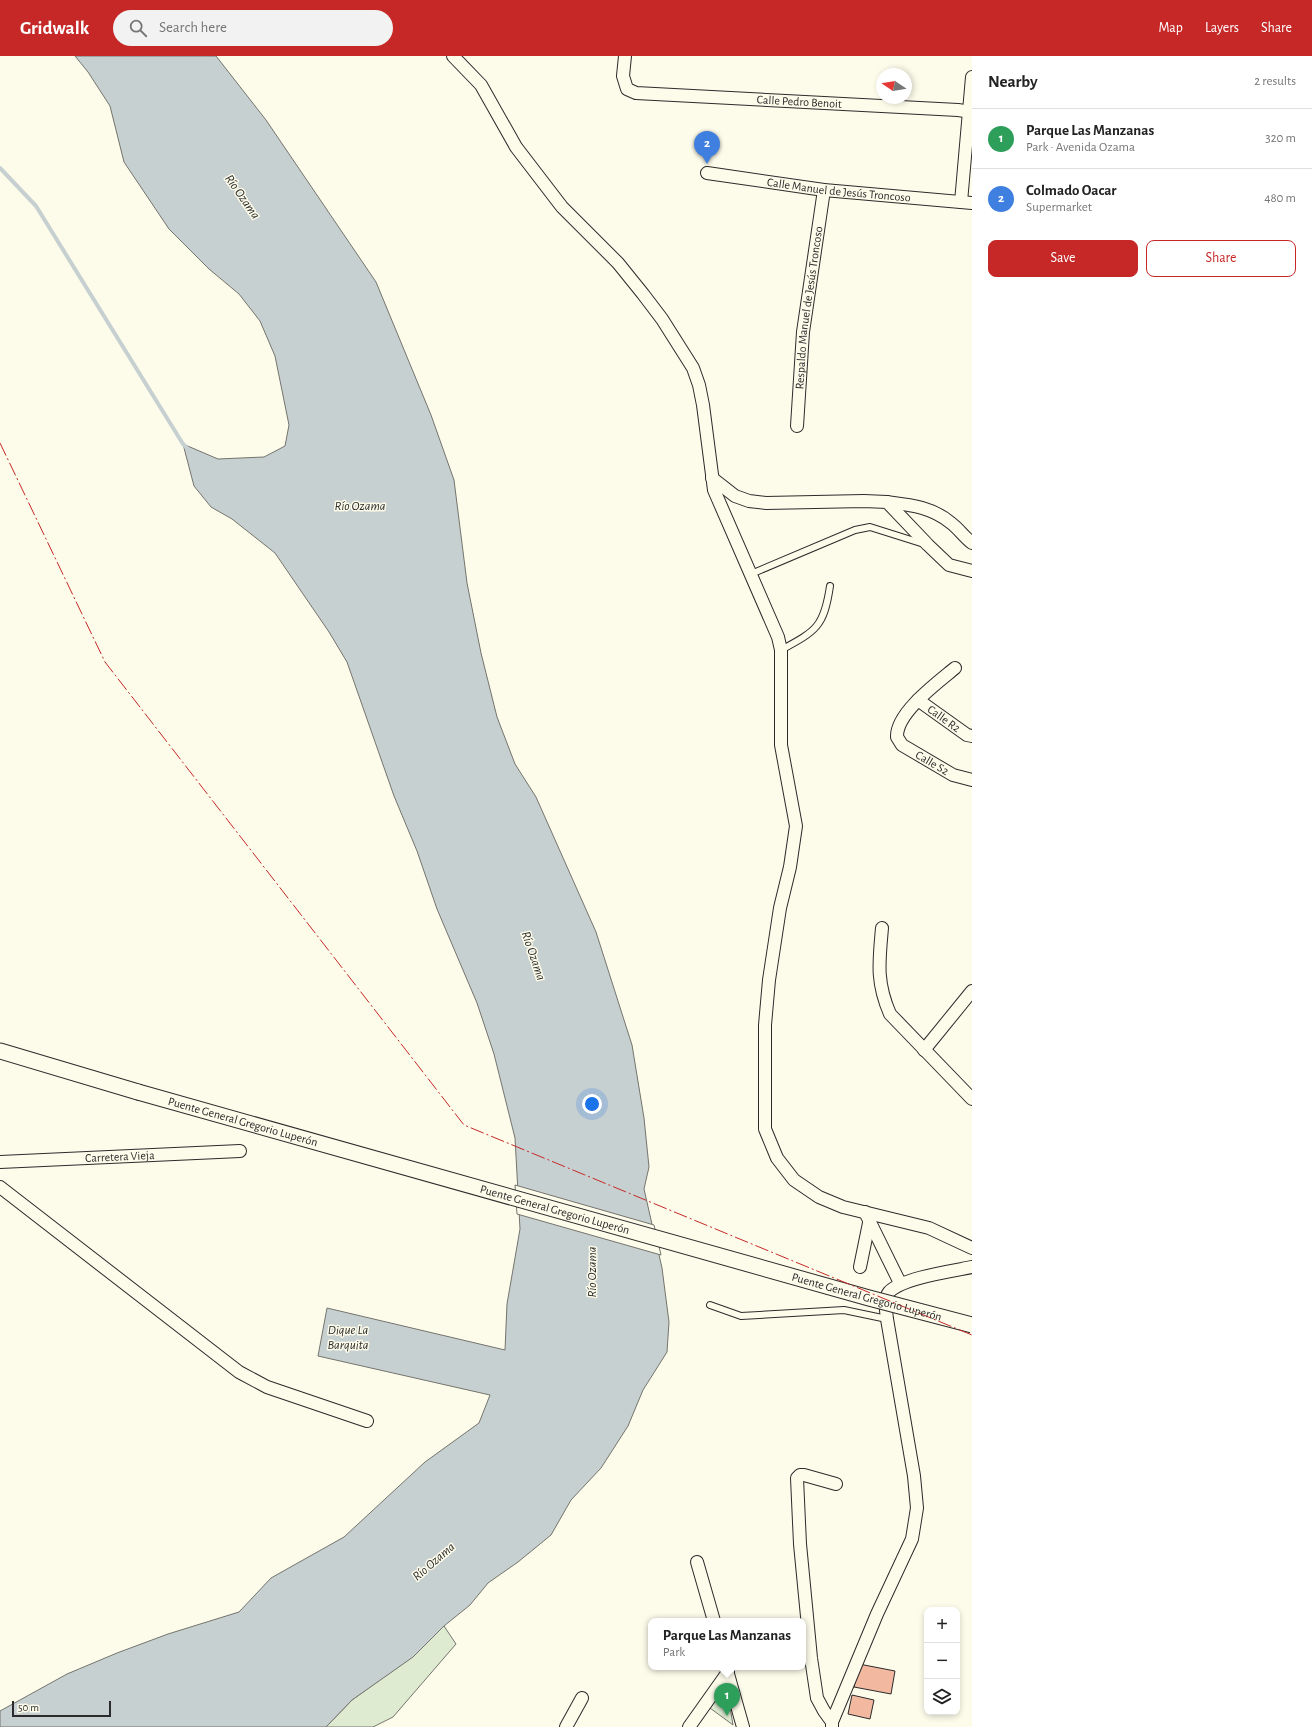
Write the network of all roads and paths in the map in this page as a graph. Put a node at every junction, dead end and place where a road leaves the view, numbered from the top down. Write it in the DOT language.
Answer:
graph roads {
  1 [pos="453,56"];
  2 [pos="625,56"];
  3 [pos="972,77"];
  4 [pos="970,112"];
  5 [pos="707,173"];
  6 [pos="824,190"];
  7 [pos="967,203"];
  8 [pos="797,426"];
  9 [pos="712,478"];
  10 [pos="887,502"];
  11 [pos="972,543"];
  12 [pos="928,545"];
  13 [pos="972,571"];
  14 [pos="751,574"];
  15 [pos="830,586"];
  16 [pos="781,650"];
  17 [pos="955,668"];
  18 [pos="918,700"];
  19 [pos="972,736"];
  20 [pos="972,780"];
  21 [pos="882,928"];
  22 [pos="972,991"];
  23 [pos="0,1050"];
  24 [pos="924,1050"];
  25 [pos="972,1098"];
  26 [pos="240,1151"];
  27 [pos="0,1162"];
  28 [pos="0,1187"];
  29 [pos="867,1218"];
  30 [pos="972,1248"];
  31 [pos="860,1267"];
  32 [pos="972,1267"];
  33 [pos="900,1283"];
  34 [pos="710,1304"];
  35 [pos="887,1319"];
  36 [pos="972,1325"];
  37 [pos="367,1421"];
  38 [pos="836,1484"];
  39 [pos="697,1562"];
  40 [pos="713,1618"];
  41 [pos="726,1670"];
  42 [pos="727,1670"];
  43 [pos="582,1698"];
  44 [pos="832,1725"];
  45 [pos="566,1727"];
  46 [pos="690,1727"];
  47 [pos="744,1727"];
  1 -- 9 [label="street"];
  2 -- 4 [label="street, Calle Pedro Benoit"];
  3 -- 4 [label="street"];
  4 -- 7 [label="street"];
  5 -- 6 [label="street, Calle Manuel de Jesús Troncoso"];
  6 -- 7 [label="street, Calle Manuel de Jesús Troncoso"];
  6 -- 8 [label="street, Respaldo Manuel de Jesús Troncoso"];
  9 -- 10 [label="street"];
  9 -- 14 [label="street"];
  10 -- 11 [label="street"];
  10 -- 12 [label="street"];
  12 -- 13 [label="street"];
  12 -- 14 [label="lane"];
  14 -- 16 [label="street"];
  15 -- 16 [label="lane"];
  16 -- 29 [label="street"];
  17 -- 18 [label="street"];
  18 -- 19 [label="street, Calle R2"];
  18 -- 20 [label="street, Calle S2"];
  21 -- 24 [label="street"];
  22 -- 24 [label="street"];
  23 -- 36 [label="street, Puente General Gregorio Luperón, bridge"];
  24 -- 25 [label="street"];
  26 -- 27 [label="street, Carretera Vieja"];
  28 -- 37 [label="street"];
  29 -- 30 [label="street"];
  29 -- 31 [label="street"];
  29 -- 33 [label="street"];
  32 -- 33 [label="street"];
  33 -- 35 [label="street"];
  34 -- 35 [label="lane"];
  35 -- 44 [label="street"];
  38 -- 44 [label="street"];
  39 -- 40 [label="street"];
  41 -- 46 [label="street"];
  42 -- 47 [label="street"];
  43 -- 45 [label="street"];
}
